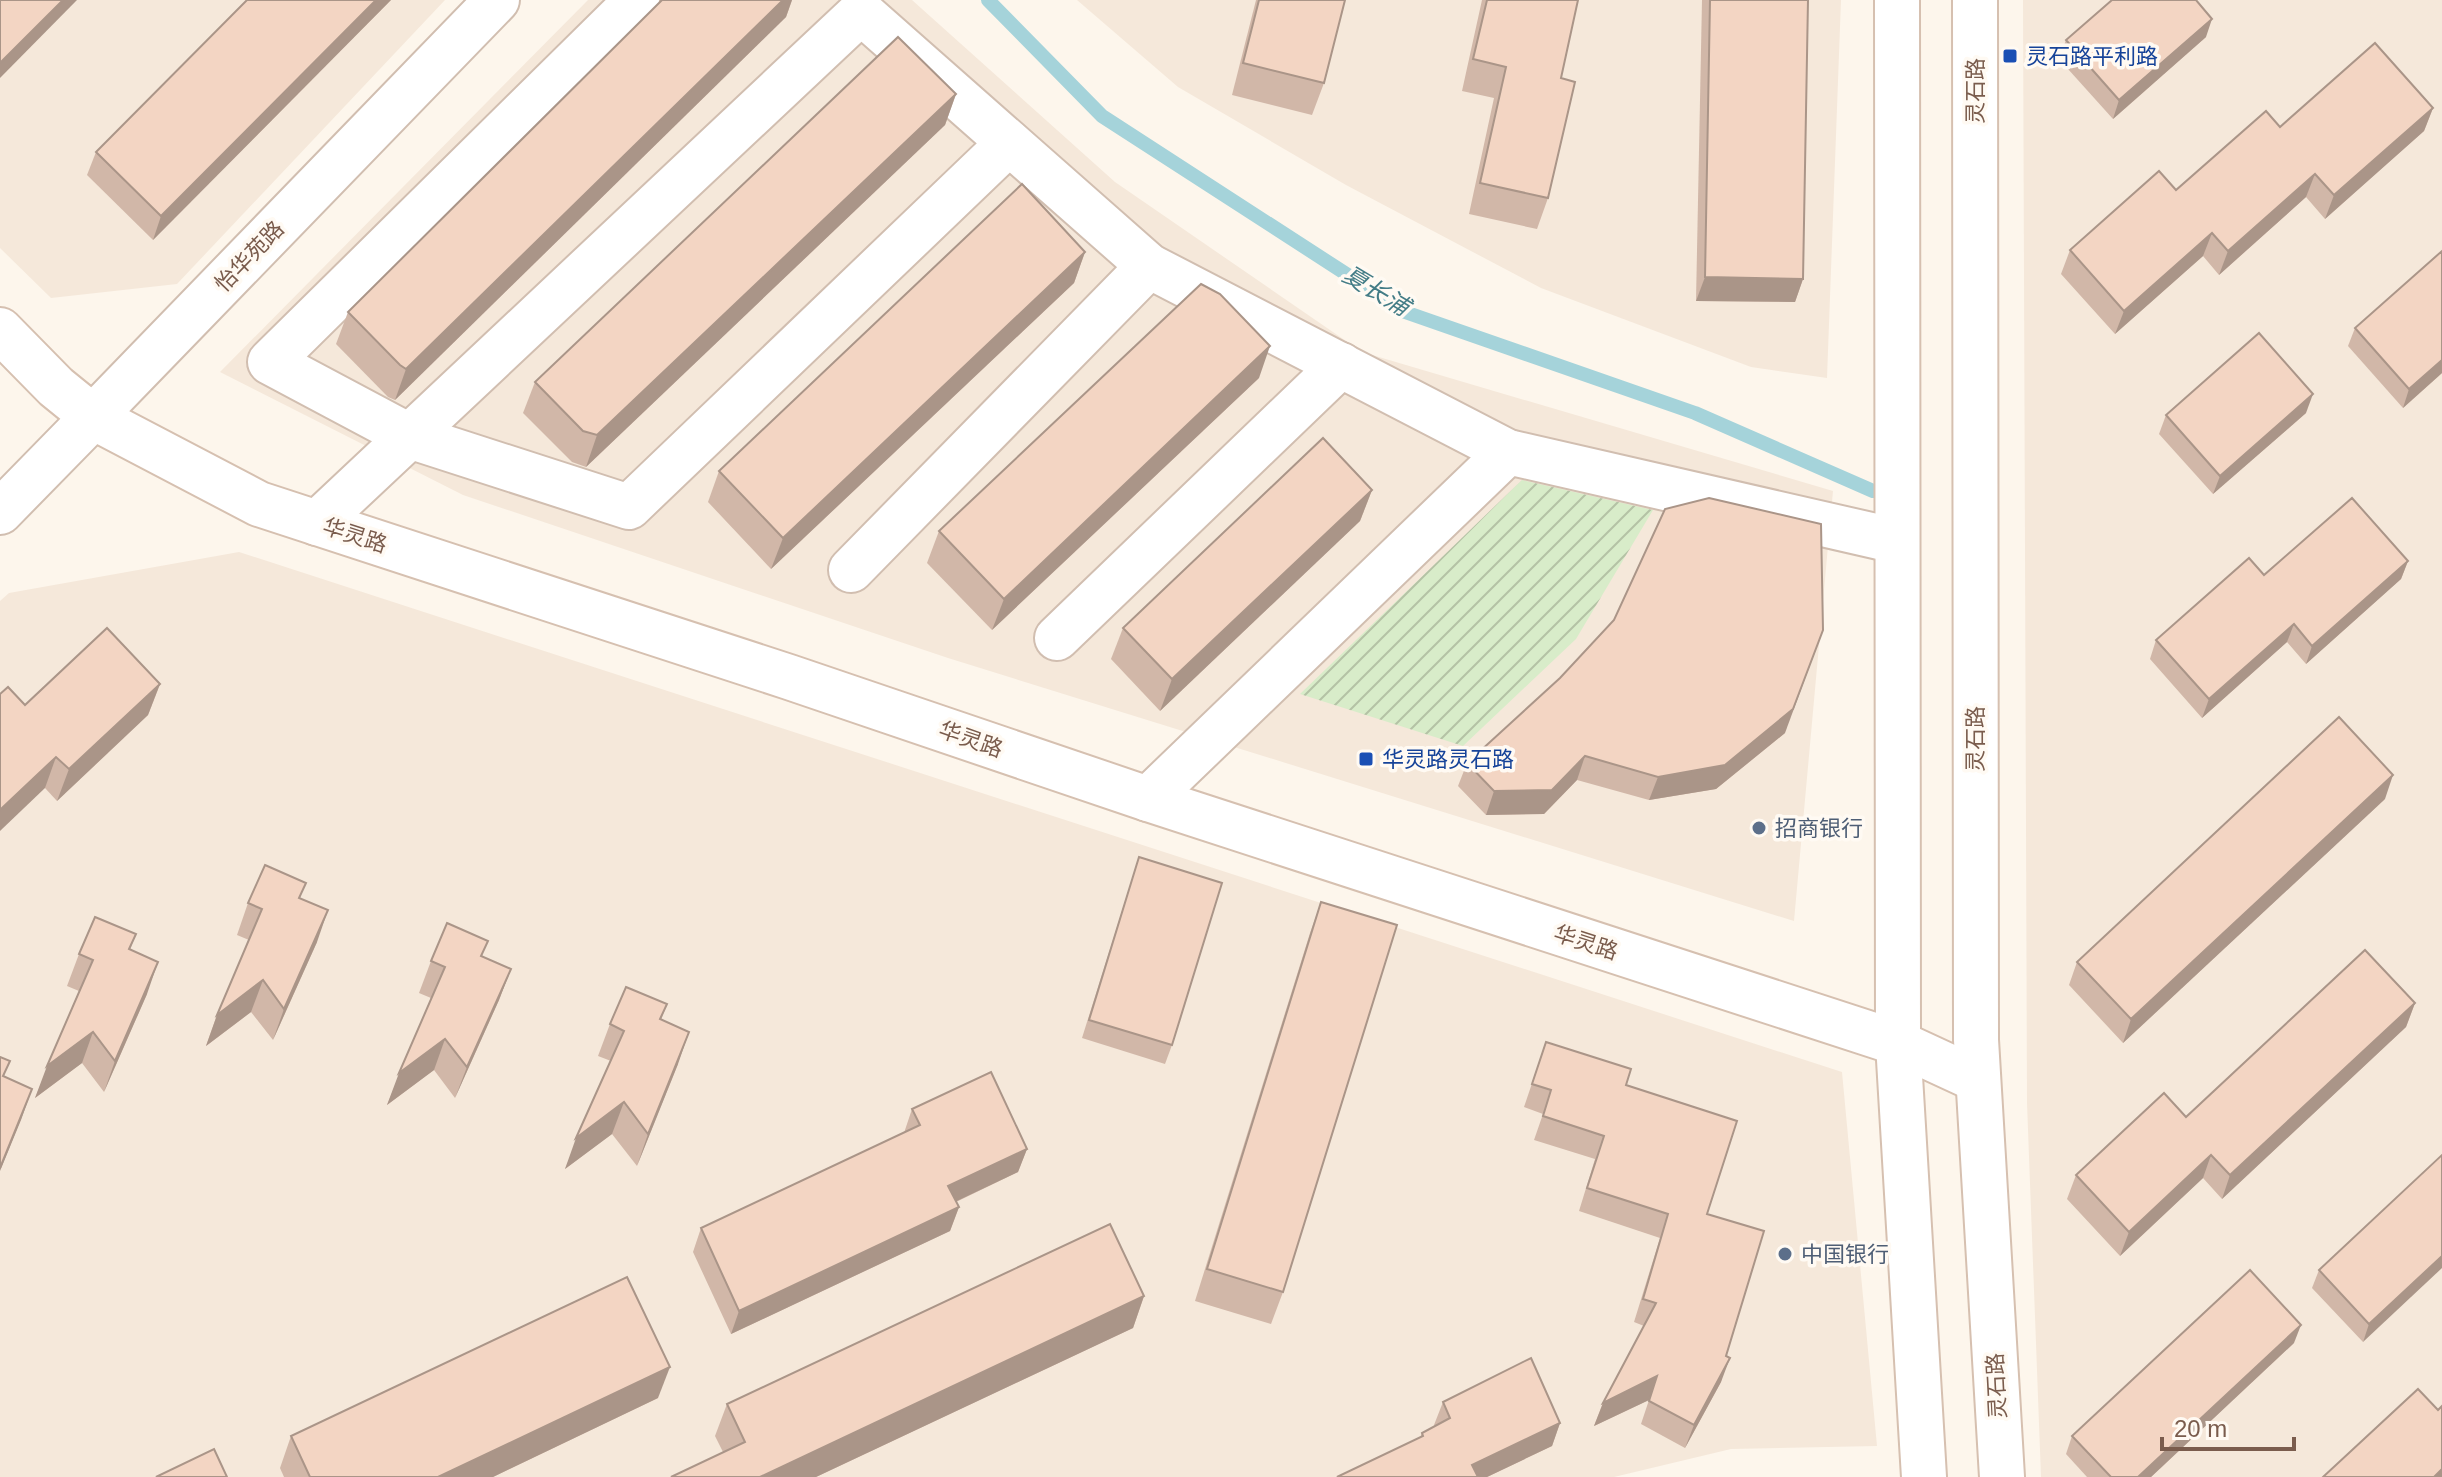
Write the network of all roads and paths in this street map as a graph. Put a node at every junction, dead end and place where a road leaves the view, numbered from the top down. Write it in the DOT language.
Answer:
graph roads {
  1 [pos="497,0"];
  2 [pos="637,0"];
  3 [pos="1897,0"];
  4 [pos="1975,0"];
  5 [pos="855,6"];
  6 [pos="1009,143"];
  7 [pos="1149,266"];
  8 [pos="0,330"];
  9 [pos="1341,365"];
  10 [pos="93,417"];
  11 [pos="409,436"];
  12 [pos="1508,452"];
  13 [pos="0,512"];
  14 [pos="317,523"];
  15 [pos="1897,541"];
  16 [pos="851,570"];
  17 [pos="1057,638"];
  18 [pos="1148,799"];
  19 [pos="1898,1043"];
  20 [pos="1978,1080"];
  21 [pos="1924,1477"];
  22 [pos="2002,1477"];
  1 -- 10 [label="street, 怡华苑路"];
  2 -- 11 [label="street"];
  3 -- 15 [label="street"];
  4 -- 20 [label="street, 灵石路"];
  5 -- 6 [label="street"];
  5 -- 11 [label="street"];
  6 -- 7 [label="street"];
  6 -- 11 [label="street"];
  7 -- 9 [label="street"];
  7 -- 16 [label="street"];
  8 -- 10 [label="street, 华灵路"];
  9 -- 12 [label="street"];
  9 -- 17 [label="street"];
  10 -- 13 [label="street, 怡华苑路"];
  10 -- 14 [label="street, 华灵路"];
  11 -- 14 [label="street"];
  12 -- 15 [label="street"];
  12 -- 18 [label="street"];
  14 -- 18 [label="street, 华灵路"];
  15 -- 19 [label="street"];
  18 -- 19 [label="street, 华灵路"];
  19 -- 20 [label="street, 华灵路"];
  19 -- 21 [label="street"];
  20 -- 22 [label="street, 灵石路"];
}
